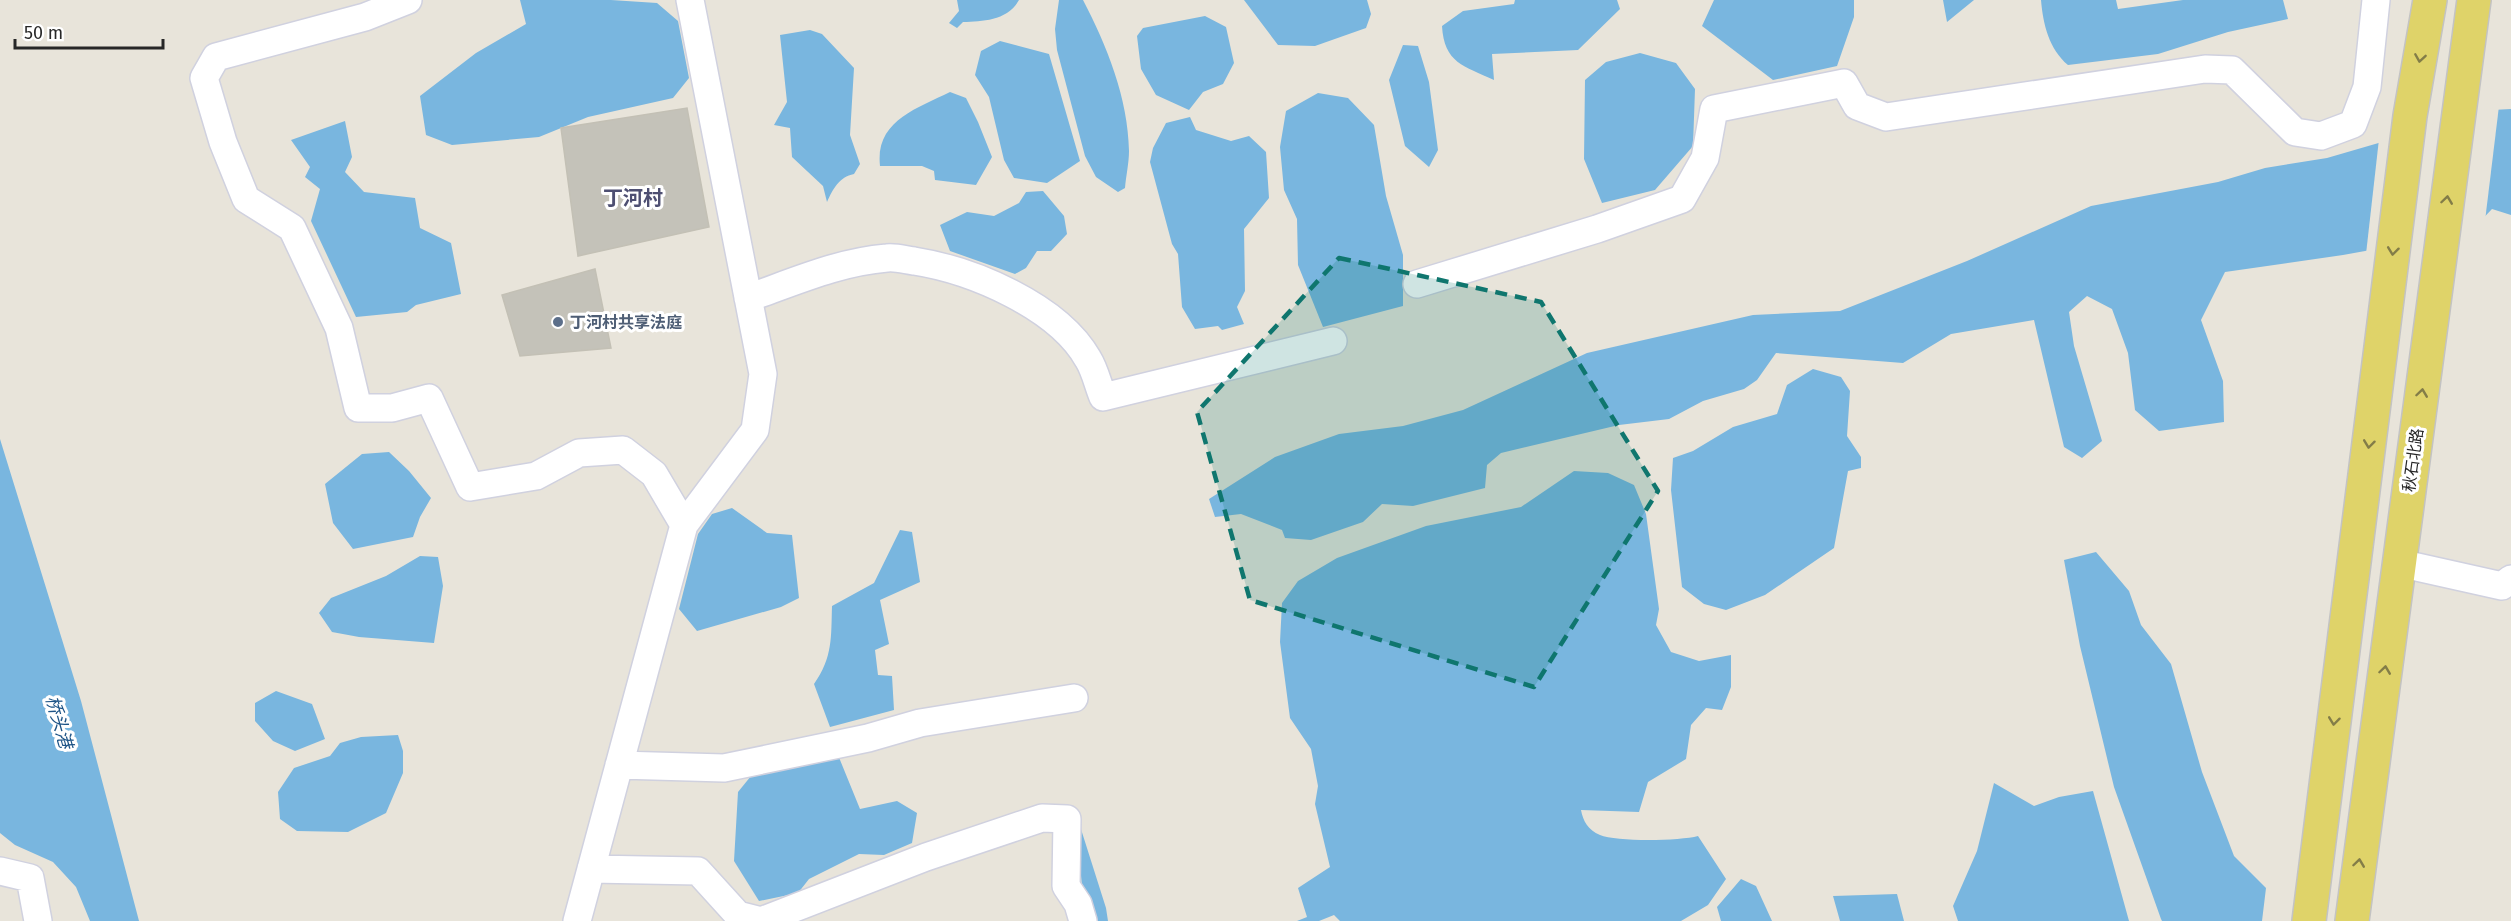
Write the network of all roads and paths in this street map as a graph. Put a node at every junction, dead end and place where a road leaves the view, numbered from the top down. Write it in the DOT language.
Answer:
graph roads {
  1 [pos="408,0"];
  2 [pos="690,0"];
  3 [pos="2376,0"];
  4 [pos="2430,0"];
  5 [pos="2474,0"];
  6 [pos="1417,284"];
  7 [pos="748,298"];
  8 [pos="1334,341"];
  9 [pos="684,525"];
  10 [pos="2399,563"];
  11 [pos="2511,579"];
  12 [pos="1074,698"];
  13 [pos="619,765"];
  14 [pos="591,869"];
  15 [pos="0,871"];
  16 [pos="38,921"];
  17 [pos="577,921"];
  18 [pos="1083,921"];
  19 [pos="2309,921"];
  20 [pos="2352,921"];
  1 -- 9 [label="street"];
  2 -- 7 [label="street"];
  3 -- 6 [label="street"];
  4 -- 19 [label="main road, one-way"];
  10 -- 5 [label="main road, 秋石北路, one-way"];
  7 -- 8 [label="street"];
  7 -- 9 [label="street"];
  9 -- 13 [label="street"];
  10 -- 11 [label="street"];
  20 -- 10 [label="main road, 秋石北路, one-way"];
  12 -- 13 [label="street"];
  13 -- 14 [label="street"];
  14 -- 17 [label="street"];
  14 -- 18 [label="street"];
  15 -- 16 [label="street"];
}
